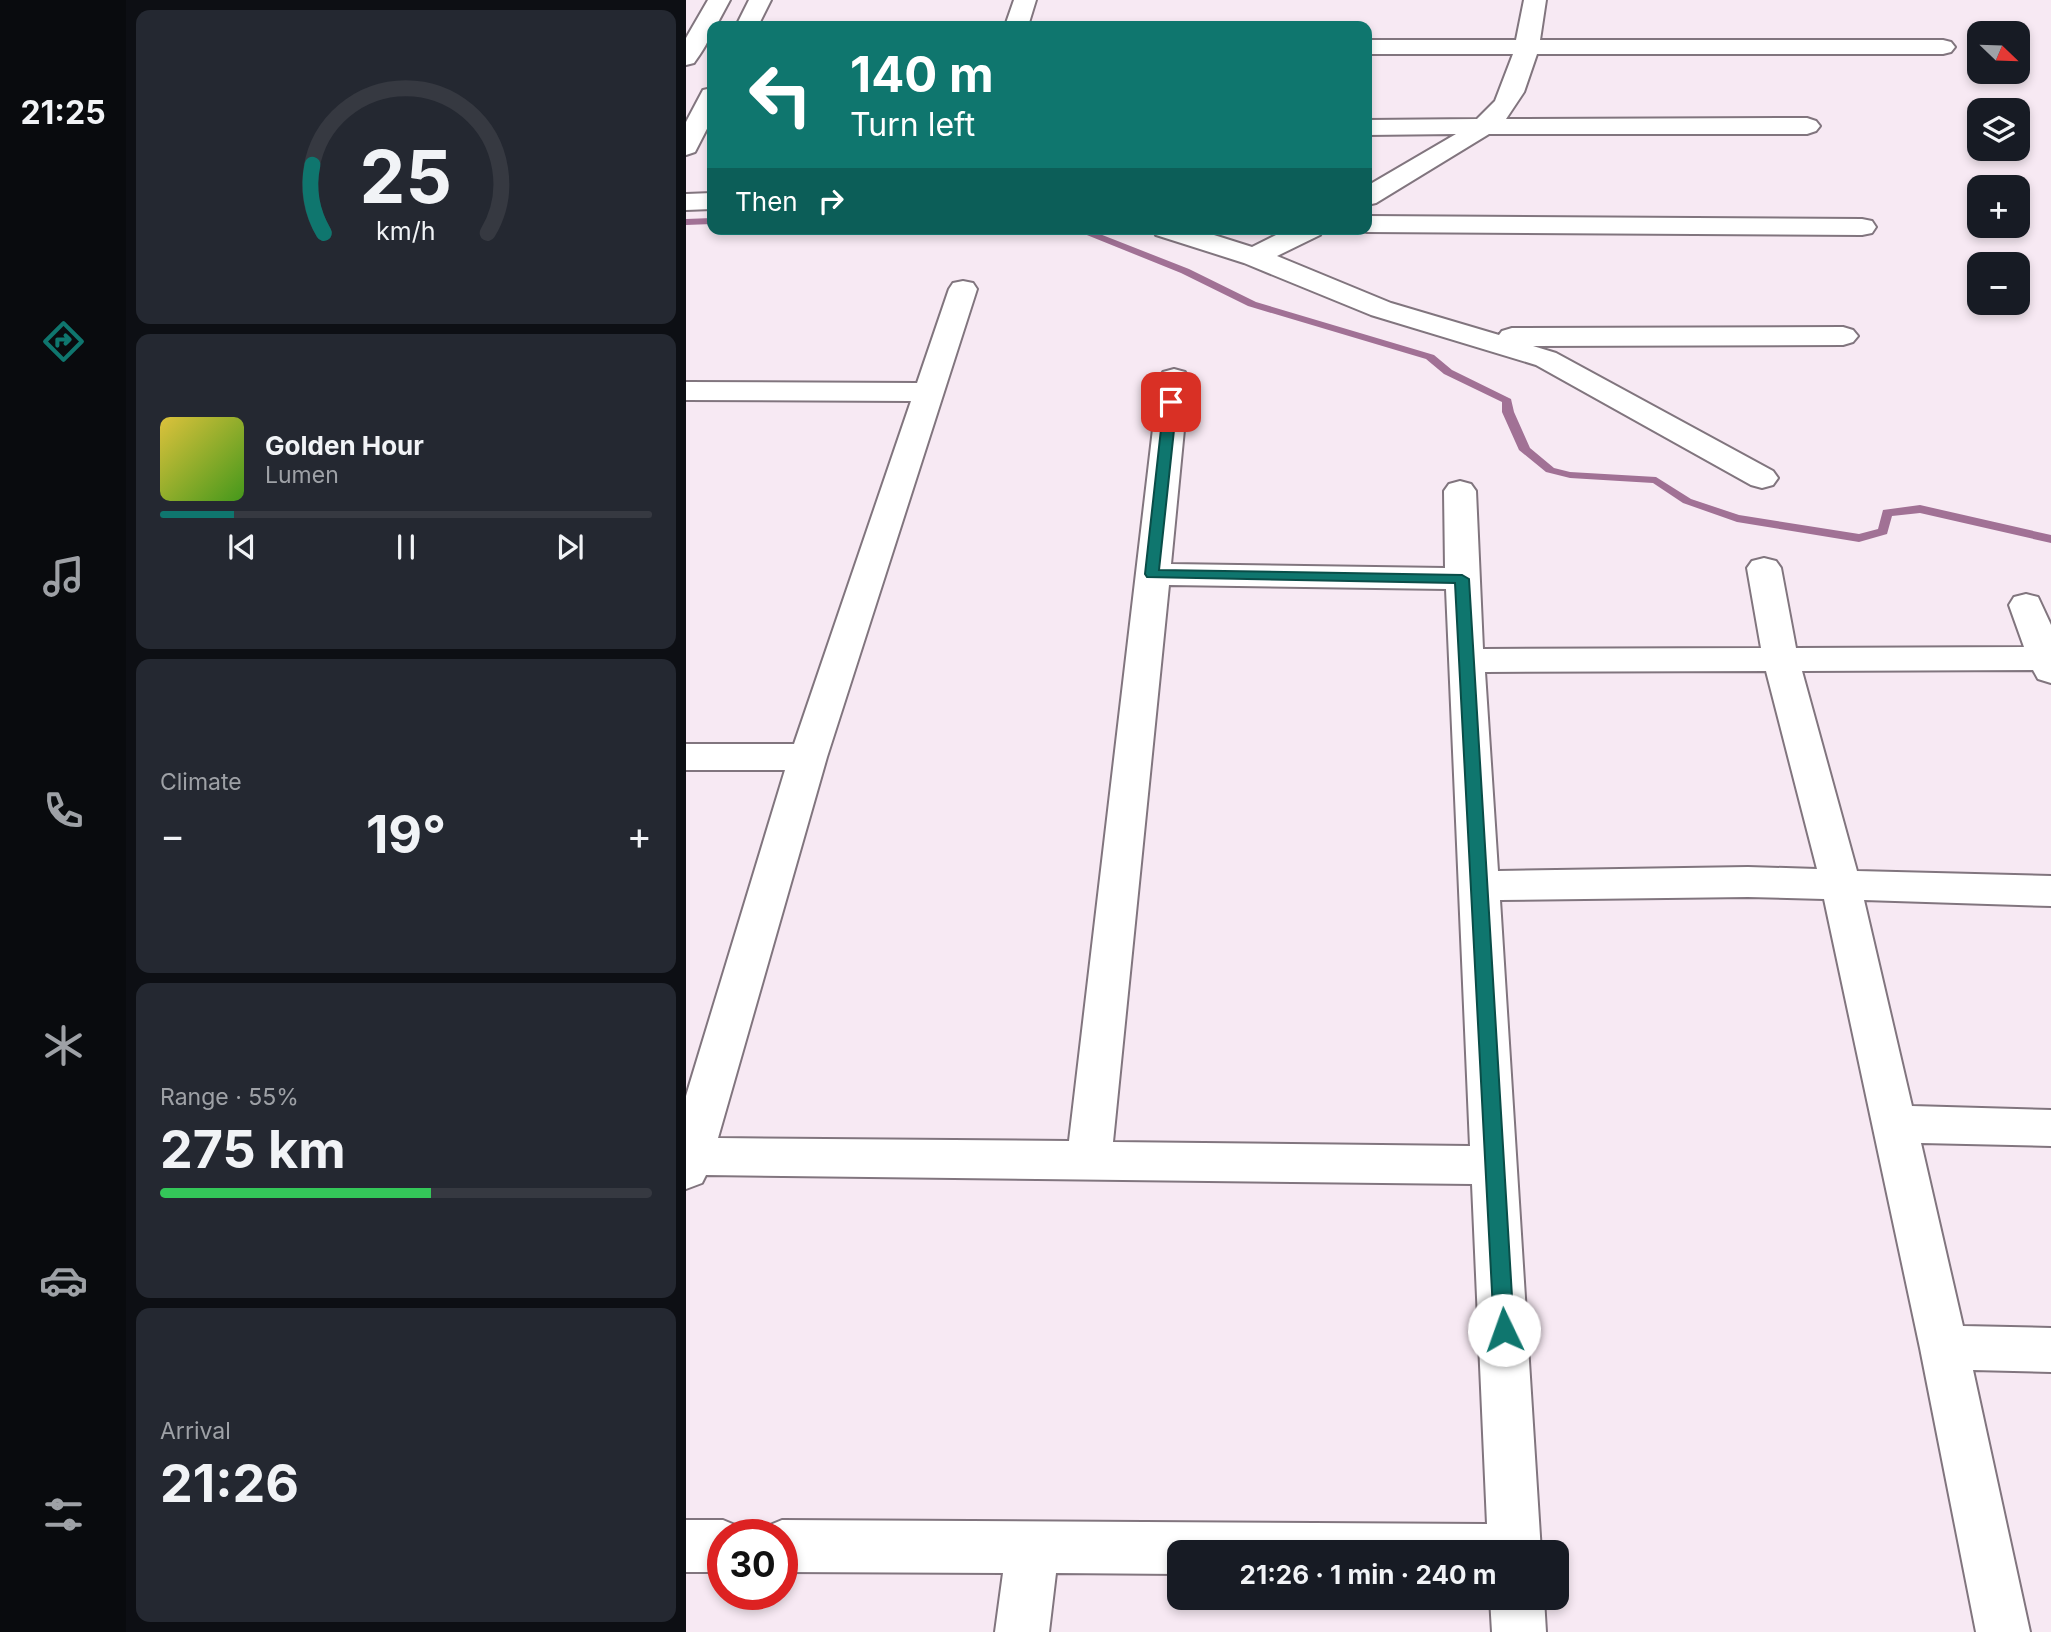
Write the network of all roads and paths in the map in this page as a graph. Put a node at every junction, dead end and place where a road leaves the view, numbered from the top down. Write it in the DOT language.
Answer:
graph roads {
  1 [pos="719,0"];
  2 [pos="760,0"];
  3 [pos="1025,0"];
  4 [pos="1535,0"];
  5 [pos="750,21"];
  6 [pos="1019,21"];
  7 [pos="693,34"];
  8 [pos="1372,47"];
  9 [pos="1943,47"];
  10 [pos="1503,55"];
  11 [pos="686,58"];
  12 [pos="707,105"];
  13 [pos="1807,126"];
  14 [pos="1372,127"];
  15 [pos="1452,127"];
  16 [pos="1484,127"];
  17 [pos="686,147"];
  18 [pos="1372,173"];
  19 [pos="1372,194"];
  20 [pos="707,201"];
  21 [pos="686,202"];
  22 [pos="1372,223"];
  23 [pos="1862,227"];
  24 [pos="1184,235"];
  25 [pos="1263,235"];
  26 [pos="1293,235"];
  27 [pos="1241,254"];
  28 [pos="963,289"];
  29 [pos="1843,336"];
  30 [pos="1478,337"];
  31 [pos="1174,377"];
  32 [pos="686,391"];
  33 [pos="929,391"];
  34 [pos="1762,478"];
  35 [pos="1460,491"];
  36 [pos="1765,568"];
  37 [pos="1152,574"];
  38 [pos="1462,579"];
  39 [pos="2026,605"];
  40 [pos="1781,660"];
  41 [pos="1467,662"];
  42 [pos="2049,664"];
  43 [pos="686,757"];
  44 [pos="808,757"];
  45 [pos="1841,884"];
  46 [pos="1479,886"];
  47 [pos="2051,891"];
  48 [pos="1895,1124"];
  49 [pos="2051,1128"];
  50 [pos="1089,1160"];
  51 [pos="688,1163"];
  52 [pos="1495,1165"];
  53 [pos="1944,1348"];
  54 [pos="2051,1350"];
  55 [pos="1515,1540"];
  56 [pos="686,1546"];
  57 [pos="707,1546"];
  58 [pos="798,1546"];
  59 [pos="1033,1548"];
  60 [pos="1167,1553"];
  61 [pos="1518,1610"];
  62 [pos="1022,1632"];
  63 [pos="1519,1632"];
  64 [pos="2003,1632"];
  1 -- 7 [label="street"];
  2 -- 5 [label="street"];
  3 -- 6 [label="street"];
  4 -- 10 [label="street"];
  7 -- 11 [label="street"];
  8 -- 10 [label="street"];
  9 -- 10 [label="street"];
  10 -- 15 [label="street"];
  10 -- 16 [label="street"];
  12 -- 17 [label="street"];
  13 -- 16 [label="street"];
  14 -- 15 [label="street"];
  15 -- 16 [label="street"];
  15 -- 18 [label="street"];
  16 -- 19 [label="street"];
  20 -- 21 [label="street"];
  22 -- 23 [label="street"];
  24 -- 27 [label="street"];
  25 -- 27 [label="street"];
  26 -- 27 [label="street"];
  27 -- 30 [label="street"];
  28 -- 33 [label="street"];
  29 -- 30 [label="street"];
  30 -- 34 [label="street"];
  31 -- 37 [label="street"];
  32 -- 33 [label="street"];
  33 -- 44 [label="street"];
  35 -- 38 [label="street"];
  36 -- 40 [label="street"];
  37 -- 38 [label="street"];
  37 -- 50 [label="street"];
  38 -- 41 [label="street"];
  39 -- 42 [label="street"];
  40 -- 41 [label="street"];
  40 -- 42 [label="street"];
  40 -- 45 [label="street"];
  41 -- 46 [label="street"];
  43 -- 44 [label="street"];
  44 -- 51 [label="street"];
  45 -- 46 [label="street"];
  45 -- 47 [label="street"];
  45 -- 48 [label="street"];
  46 -- 52 [label="street"];
  48 -- 49 [label="street"];
  48 -- 53 [label="street"];
  50 -- 51 [label="street"];
  50 -- 52 [label="street"];
  52 -- 55 [label="street"];
  53 -- 54 [label="street"];
  53 -- 64 [label="street"];
  56 -- 57 [label="street"];
  58 -- 59 [label="street"];
  59 -- 60 [label="street"];
  59 -- 62 [label="street"];
  61 -- 63 [label="street"];
}
